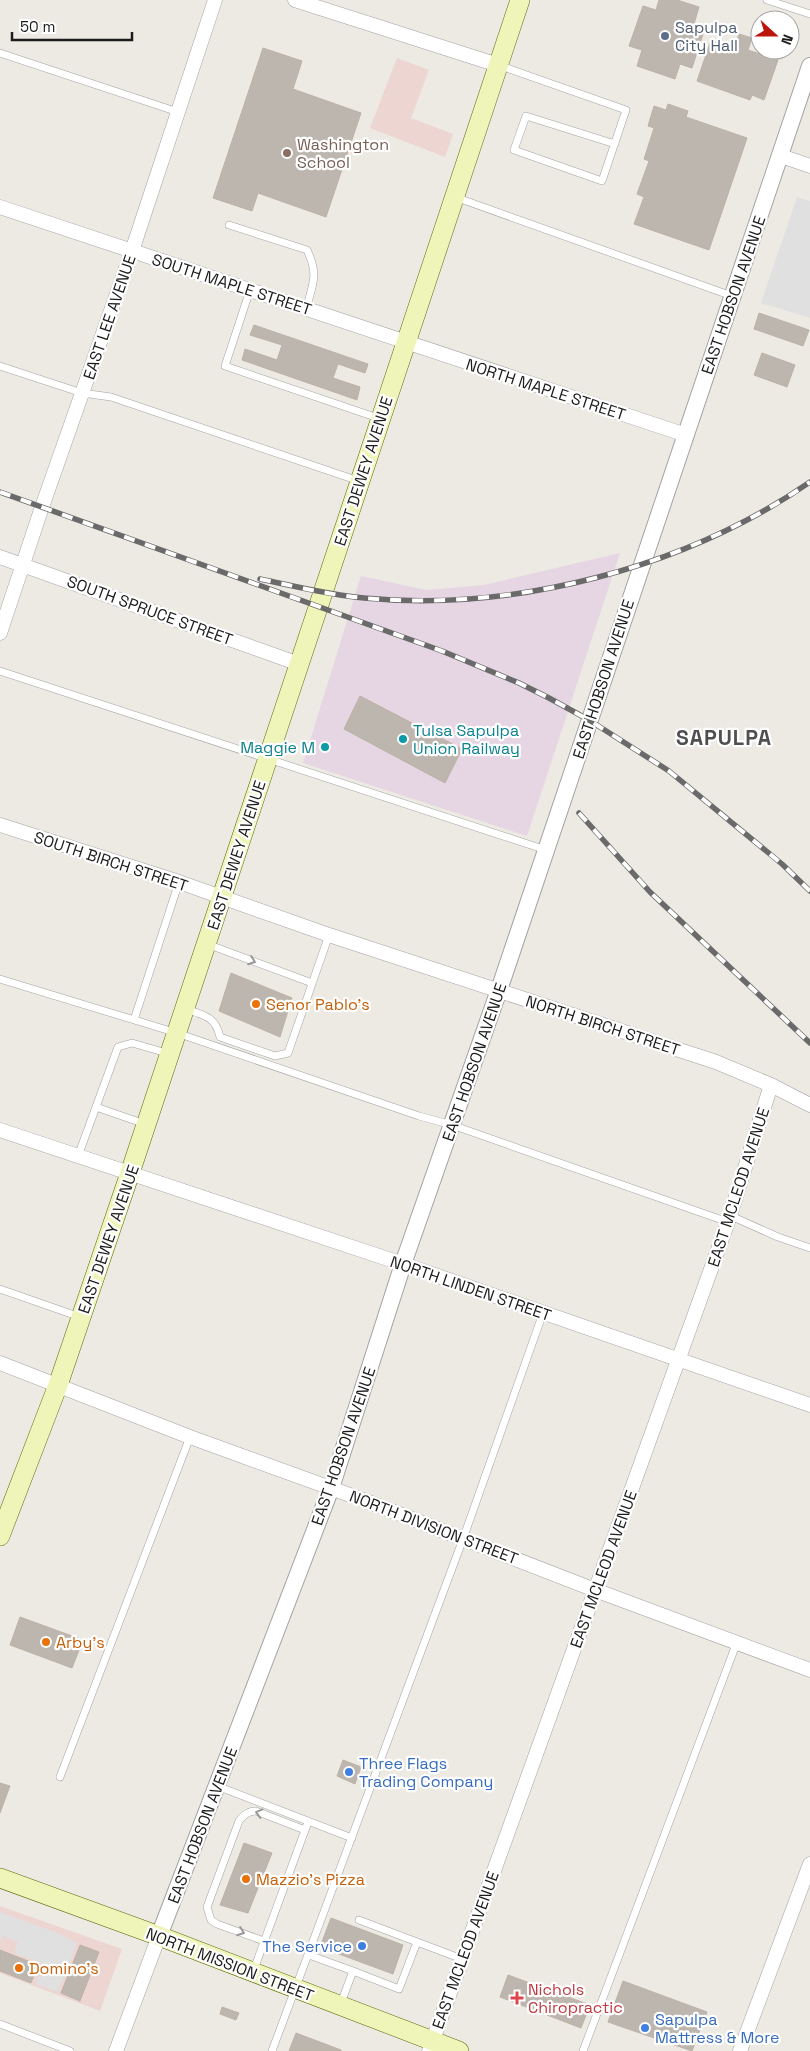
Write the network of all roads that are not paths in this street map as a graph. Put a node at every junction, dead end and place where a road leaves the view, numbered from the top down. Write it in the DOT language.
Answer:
graph roads {
  1 [pos="215,0"];
  2 [pos="295,0"];
  3 [pos="520,0"];
  4 [pos="767,0"];
  5 [pos="810,14"];
  6 [pos="0,52"];
  7 [pos="498,65"];
  8 [pos="810,66"];
  9 [pos="178,112"];
  10 [pos="615,144"];
  11 [pos="781,156"];
  12 [pos="810,166"];
  13 [pos="455,197"];
  14 [pos="0,207"];
  15 [pos="230,225"];
  16 [pos="132,251"];
  17 [pos="250,290"];
  18 [pos="733,296"];
  19 [pos="306,309"];
  20 [pos="406,342"];
  21 [pos="0,366"];
  22 [pos="82,392"];
  23 [pos="381,419"];
  24 [pos="686,435"];
  25 [pos="360,481"];
  26 [pos="0,557"];
  27 [pos="22,564"];
  28 [pos="0,634"];
  29 [pos="299,664"];
  30 [pos="0,670"];
  31 [pos="268,759"];
  32 [pos="0,825"];
  33 [pos="546,850"];
  34 [pos="179,882"];
  35 [pos="222,896"];
  36 [pos="329,934"];
  37 [pos="206,944"];
  38 [pos="0,979"];
  39 [pos="312,983"];
  40 [pos="499,990"];
  41 [pos="185,1009"];
  42 [pos="134,1020"];
  43 [pos="177,1033"];
  44 [pos="170,1054"];
  45 [pos="771,1085"];
  46 [pos="810,1105"];
  47 [pos="96,1107"];
  48 [pos="147,1124"];
  49 [pos="452,1124"];
  50 [pos="0,1130"];
  51 [pos="78,1156"];
  52 [pos="130,1173"];
  53 [pos="730,1219"];
  54 [pos="810,1248"];
  55 [pos="403,1264"];
  56 [pos="1,1290"];
  57 [pos="0,1299"];
  58 [pos="543,1313"];
  59 [pos="81,1317"];
  60 [pos="678,1360"];
  61 [pos="0,1363"];
  62 [pos="58,1385"];
  63 [pos="810,1405"];
  64 [pos="190,1436"];
  65 [pos="331,1488"];
  66 [pos="0,1536"];
  67 [pos="463,1539"];
  68 [pos="595,1590"];
  69 [pos="737,1642"];
  70 [pos="810,1670"];
  71 [pos="60,1777"];
  72 [pos="217,1786"];
  73 [pos="308,1822"];
  74 [pos="305,1830"];
  75 [pos="352,1838"];
  76 [pos="810,1864"];
  77 [pos="0,1878"];
  78 [pos="359,1920"];
  79 [pos="159,1936"];
  80 [pos="264,1941"];
  81 [pos="417,1942"];
  82 [pos="309,1954"];
  83 [pos="462,1959"];
  84 [pos="353,1971"];
  85 [pos="252,1972"];
  86 [pos="296,1988"];
  87 [pos="340,2006"];
  88 [pos="0,2024"];
  89 [pos="430,2046"];
  90 [pos="70,2051"];
  91 [pos="116,2051"];
  92 [pos="272,2051"];
  93 [pos="459,2051"];
  94 [pos="583,2051"];
  95 [pos="740,2051"];
  1 -- 9 [label="street, EAST LEE AVENUE"];
  2 -- 7 [label="street"];
  3 -- 7 [label="main road, EAST DEWEY AVENUE"];
  4 -- 5 [label="lane"];
  6 -- 9 [label="lane"];
  7 -- 10 [label="lane"];
  7 -- 13 [label="main road, EAST DEWEY AVENUE"];
  8 -- 11 [label="street, EAST HOBSON AVENUE"];
  9 -- 16 [label="street, EAST LEE AVENUE"];
  10 -- 10 [label="lane"];
  11 -- 12 [label="street"];
  11 -- 18 [label="street, EAST HOBSON AVENUE"];
  13 -- 18 [label="lane"];
  13 -- 20 [label="main road, EAST DEWEY AVENUE"];
  14 -- 16 [label="street, SOUTH MAPLE STREET"];
  15 -- 19 [label="lane"];
  16 -- 17 [label="street, SOUTH MAPLE STREET"];
  16 -- 22 [label="street, EAST LEE AVENUE"];
  17 -- 19 [label="street, SOUTH MAPLE STREET"];
  17 -- 23 [label="lane"];
  18 -- 24 [label="street, EAST HOBSON AVENUE"];
  19 -- 20 [label="street, SOUTH MAPLE STREET"];
  20 -- 23 [label="main road, EAST DEWEY AVENUE"];
  20 -- 24 [label="street, NORTH MAPLE STREET"];
  21 -- 22 [label="lane"];
  22 -- 25 [label="lane"];
  22 -- 27 [label="street, EAST LEE AVENUE"];
  23 -- 25 [label="main road, EAST DEWEY AVENUE"];
  24 -- 33 [label="street, EAST HOBSON AVENUE"];
  25 -- 29 [label="main road, EAST DEWEY AVENUE"];
  26 -- 27 [label="street, SOUTH SPRUCE STREET"];
  27 -- 28 [label="street, EAST LEE AVENUE"];
  27 -- 29 [label="street, SOUTH SPRUCE STREET"];
  29 -- 31 [label="main road, EAST DEWEY AVENUE"];
  30 -- 31 [label="lane"];
  31 -- 33 [label="lane"];
  31 -- 35 [label="main road, EAST DEWEY AVENUE"];
  32 -- 34 [label="street, SOUTH BIRCH STREET"];
  33 -- 40 [label="street, EAST HOBSON AVENUE"];
  34 -- 35 [label="street, SOUTH BIRCH STREET"];
  34 -- 42 [label="lane"];
  35 -- 36 [label="street, NORTH BIRCH STREET"];
  35 -- 37 [label="main road, EAST DEWEY AVENUE"];
  36 -- 39 [label="lane"];
  36 -- 40 [label="street, NORTH BIRCH STREET"];
  37 -- 39 [label="lane, one-way"];
  37 -- 41 [label="main road, EAST DEWEY AVENUE"];
  38 -- 42 [label="lane"];
  39 -- 41 [label="lane"];
  40 -- 45 [label="street, NORTH BIRCH STREET"];
  40 -- 49 [label="street, EAST HOBSON AVENUE"];
  41 -- 43 [label="main road, EAST DEWEY AVENUE"];
  42 -- 43 [label="lane"];
  43 -- 44 [label="main road, EAST DEWEY AVENUE"];
  43 -- 49 [label="lane"];
  44 -- 47 [label="lane"];
  44 -- 48 [label="main road, EAST DEWEY AVENUE"];
  45 -- 46 [label="street, NORTH BIRCH STREET"];
  45 -- 53 [label="street, EAST MCLEOD AVENUE"];
  47 -- 48 [label="lane"];
  47 -- 51 [label="lane"];
  48 -- 52 [label="main road, EAST DEWEY AVENUE"];
  49 -- 53 [label="lane"];
  49 -- 55 [label="street, EAST HOBSON AVENUE"];
  50 -- 51 [label="street, NORTH LINDEN STREET"];
  51 -- 52 [label="street, NORTH LINDEN STREET"];
  52 -- 55 [label="street, NORTH LINDEN STREET"];
  52 -- 59 [label="main road, EAST DEWEY AVENUE"];
  53 -- 54 [label="lane"];
  53 -- 60 [label="street, EAST MCLEOD AVENUE"];
  55 -- 58 [label="street, NORTH LINDEN STREET"];
  55 -- 65 [label="street, EAST HOBSON AVENUE"];
  56 -- 57 [label="lane"];
  56 -- 59 [label="lane"];
  58 -- 60 [label="street, NORTH LINDEN STREET"];
  58 -- 67 [label="lane"];
  59 -- 62 [label="main road, EAST DEWEY AVENUE"];
  60 -- 63 [label="street, NORTH LINDEN STREET"];
  60 -- 68 [label="street, EAST MCLEOD AVENUE"];
  61 -- 62 [label="street, NORTH DIVISION STREET"];
  62 -- 64 [label="street, NORTH DIVISION STREET"];
  62 -- 66 [label="main road, EAST DEWEY AVENUE"];
  64 -- 65 [label="street, NORTH DIVISION STREET"];
  64 -- 71 [label="lane"];
  65 -- 67 [label="street, NORTH DIVISION STREET"];
  65 -- 72 [label="street, EAST HOBSON AVENUE"];
  67 -- 68 [label="street, NORTH DIVISION STREET"];
  67 -- 75 [label="lane"];
  68 -- 69 [label="street, NORTH DIVISION STREET"];
  68 -- 83 [label="street, EAST MCLEOD AVENUE"];
  69 -- 70 [label="street, NORTH DIVISION STREET"];
  69 -- 94 [label="lane"];
  72 -- 73 [label="lane"];
  72 -- 79 [label="street, EAST HOBSON AVENUE"];
  73 -- 74 [label="lane"];
  73 -- 75 [label="lane"];
  74 -- 80 [label="lane"];
  74 -- 80 [label="lane, one-way"];
  75 -- 82 [label="lane"];
  76 -- 95 [label="street"];
  77 -- 79 [label="main road, NORTH MISSION STREET"];
  78 -- 81 [label="lane"];
  79 -- 85 [label="main road, NORTH MISSION STREET"];
  79 -- 91 [label="street, EAST HOBSON AVENUE"];
  80 -- 85 [label="lane"];
  81 -- 83 [label="lane"];
  81 -- 84 [label="lane"];
  82 -- 84 [label="lane"];
  82 -- 86 [label="lane"];
  83 -- 89 [label="street, EAST MCLEOD AVENUE"];
  84 -- 87 [label="lane"];
  85 -- 86 [label="main road, NORTH MISSION STREET"];
  86 -- 87 [label="main road, NORTH MISSION STREET"];
  86 -- 92 [label="lane"];
  87 -- 89 [label="main road, NORTH MISSION STREET"];
  88 -- 90 [label="lane"];
  89 -- 93 [label="main road, NORTH MISSION STREET"];
}
